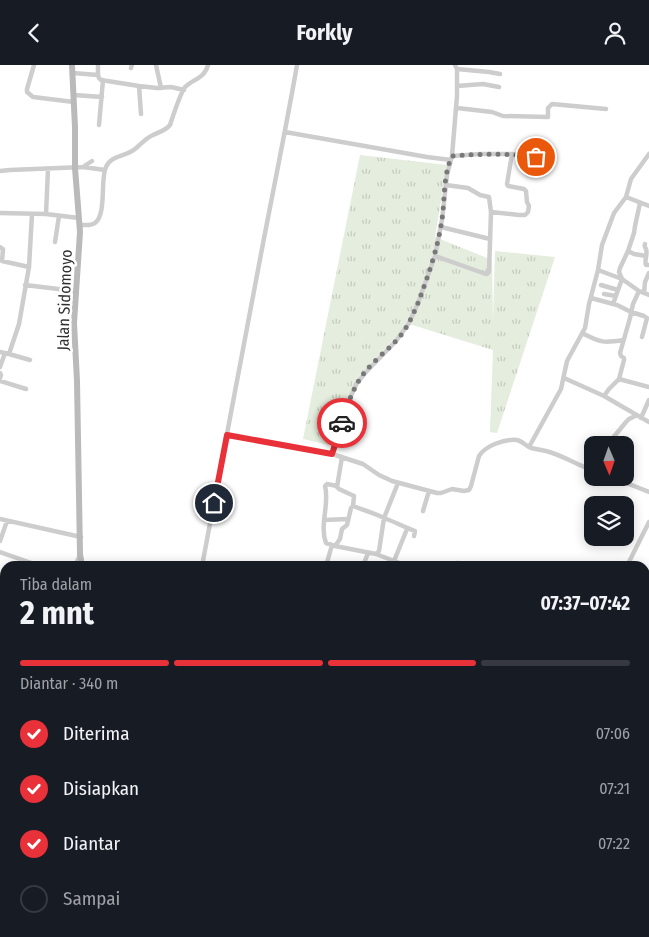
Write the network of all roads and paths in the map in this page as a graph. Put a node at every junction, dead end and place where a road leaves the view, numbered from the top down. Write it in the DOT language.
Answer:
graph roads {
  1 [pos="34,65"];
  2 [pos="72,65"];
  3 [pos="98,65"];
  4 [pos="155,65"];
  5 [pos="208,65"];
  6 [pos="291,65"];
  7 [pos="297,66"];
  8 [pos="456,67"];
  9 [pos="73,73"];
  10 [pos="500,74"];
  11 [pos="98,75"];
  12 [pos="103,80"];
  13 [pos="139,86"];
  14 [pos="457,86"];
  15 [pos="500,87"];
  16 [pos="161,88"];
  17 [pos="184,90"];
  18 [pos="102,97"];
  19 [pos="74,99"];
  20 [pos="456,108"];
  21 [pos="606,109"];
  22 [pos="141,114"];
  23 [pos="100,125"];
  24 [pos="285,132"];
  25 [pos="512,154"];
  26 [pos="539,154"];
  27 [pos="649,154"];
  28 [pos="452,158"];
  29 [pos="92,161"];
  30 [pos="75,167"];
  31 [pos="83,167"];
  32 [pos="48,169"];
  33 [pos="105,170"];
  34 [pos="0,171"];
  35 [pos="446,185"];
  36 [pos="626,197"];
  37 [pos="640,203"];
  38 [pos="649,205"];
  39 [pos="491,212"];
  40 [pos="0,213"];
  41 [pos="32,214"];
  42 [pos="46,214"];
  43 [pos="59,216"];
  44 [pos="79,218"];
  45 [pos="80,225"];
  46 [pos="441,227"];
  47 [pos="490,239"];
  48 [pos="55,242"];
  49 [pos="645,244"];
  50 [pos="0,247"];
  51 [pos="628,251"];
  52 [pos="435,256"];
  53 [pos="646,256"];
  54 [pos="649,265"];
  55 [pos="29,267"];
  56 [pos="598,270"];
  57 [pos="649,273"];
  58 [pos="622,279"];
  59 [pos="25,285"];
  60 [pos="601,285"];
  61 [pos="75,291"];
  62 [pos="644,293"];
  63 [pos="604,294"];
  64 [pos="618,294"];
  65 [pos="591,298"];
  66 [pos="613,303"];
  67 [pos="631,312"];
  68 [pos="648,322"];
  69 [pos="582,333"];
  70 [pos="642,337"];
  71 [pos="624,340"];
  72 [pos="5,353"];
  73 [pos="30,360"];
  74 [pos="0,367"];
  75 [pos="0,373"];
  76 [pos="564,378"];
  77 [pos="620,379"];
  78 [pos="0,380"];
  79 [pos="649,387"];
  80 [pos="26,389"];
  81 [pos="604,396"];
  82 [pos="649,400"];
  83 [pos="639,417"];
  84 [pos="649,422"];
  85 [pos="227,435"];
  86 [pos="614,436"];
  87 [pos="529,447"];
  88 [pos="332,454"];
  89 [pos="342,457"];
  90 [pos="584,467"];
  91 [pos="398,483"];
  92 [pos="634,485"];
  93 [pos="337,486"];
  94 [pos="429,491"];
  95 [pos="649,491"];
  96 [pos="353,506"];
  97 [pos="424,511"];
  98 [pos="384,518"];
  99 [pos="0,519"];
  100 [pos="348,519"];
  101 [pos="324,520"];
  102 [pos="7,521"];
  103 [pos="649,521"];
  104 [pos="406,529"];
  105 [pos="414,536"];
  106 [pos="81,537"];
  107 [pos="0,541"];
  108 [pos="333,545"];
  109 [pos="0,552"];
  110 [pos="368,553"];
  111 [pos="80,554"];
  112 [pos="376,554"];
  113 [pos="21,561"];
  114 [pos="77,561"];
  115 [pos="81,561"];
  116 [pos="203,561"];
  117 [pos="328,561"];
  118 [pos="365,561"];
  119 [pos="394,561"];
  120 [pos="629,561"];
  1 -- 19 [label="street"];
  2 -- 9 [label="main road, Jalan Sidomoyo"];
  3 -- 11 [label="street"];
  4 -- 16 [label="street"];
  5 -- 17 [label="street"];
  6 -- 7 [label="street"];
  7 -- 24 [label="street"];
  8 -- 10 [label="street"];
  8 -- 14 [label="street"];
  9 -- 11 [label="street"];
  9 -- 19 [label="main road, Jalan Sidomoyo"];
  11 -- 12 [label="street"];
  12 -- 13 [label="street"];
  12 -- 18 [label="street"];
  13 -- 16 [label="street"];
  13 -- 22 [label="street"];
  14 -- 15 [label="street"];
  14 -- 20 [label="street"];
  16 -- 17 [label="street"];
  17 -- 33 [label="street"];
  18 -- 19 [label="street"];
  18 -- 23 [label="street"];
  19 -- 30 [label="main road, Jalan Sidomoyo"];
  20 -- 21 [label="street"];
  20 -- 28 [label="street"];
  24 -- 28 [label="street"];
  24 -- 85 [label="street"];
  25 -- 26 [label="street"];
  25 -- 28 [label="street"];
  25 -- 39 [label="street"];
  27 -- 36 [label="street"];
  28 -- 35 [label="street"];
  29 -- 31 [label="street"];
  30 -- 31 [label="street"];
  30 -- 32 [label="street"];
  30 -- 44 [label="main road, Jalan Sidomoyo"];
  31 -- 33 [label="street"];
  32 -- 34 [label="street"];
  32 -- 42 [label="street"];
  33 -- 45 [label="street"];
  35 -- 39 [label="street"];
  35 -- 46 [label="street"];
  36 -- 37 [label="street"];
  36 -- 56 [label="street"];
  37 -- 38 [label="street"];
  37 -- 51 [label="street"];
  39 -- 47 [label="street"];
  40 -- 41 [label="street"];
  41 -- 42 [label="street"];
  41 -- 55 [label="street"];
  42 -- 43 [label="street"];
  43 -- 44 [label="street"];
  43 -- 48 [label="street"];
  44 -- 45 [label="main road, Jalan Sidomoyo"];
  45 -- 61 [label="main road, Jalan Sidomoyo"];
  46 -- 47 [label="street"];
  46 -- 52 [label="street"];
  47 -- 52 [label="street"];
  49 -- 53 [label="street"];
  50 -- 55 [label="street"];
  51 -- 53 [label="street"];
  51 -- 58 [label="street"];
  52 -- 88 [label="street"];
  53 -- 54 [label="street"];
  55 -- 59 [label="street"];
  56 -- 58 [label="street"];
  56 -- 65 [label="street"];
  57 -- 62 [label="street"];
  58 -- 62 [label="street"];
  58 -- 64 [label="street"];
  59 -- 61 [label="street"];
  59 -- 72 [label="street"];
  60 -- 64 [label="street"];
  61 -- 106 [label="main road, Jalan Sidomoyo"];
  62 -- 67 [label="street"];
  63 -- 64 [label="street"];
  64 -- 66 [label="street"];
  65 -- 66 [label="street"];
  65 -- 69 [label="street"];
  66 -- 67 [label="street"];
  67 -- 68 [label="street"];
  67 -- 71 [label="street"];
  68 -- 70 [label="street"];
  69 -- 71 [label="street"];
  69 -- 76 [label="street"];
  71 -- 77 [label="street"];
  72 -- 73 [label="street"];
  72 -- 74 [label="street"];
  75 -- 78 [label="street"];
  76 -- 81 [label="street"];
  76 -- 87 [label="street"];
  77 -- 79 [label="street"];
  77 -- 81 [label="street"];
  78 -- 80 [label="street"];
  81 -- 83 [label="street"];
  82 -- 83 [label="street"];
  83 -- 84 [label="street"];
  83 -- 86 [label="street"];
  85 -- 88 [label="street"];
  85 -- 116 [label="street"];
  87 -- 90 [label="street"];
  87 -- 94 [label="street"];
  88 -- 89 [label="street"];
  89 -- 91 [label="street"];
  89 -- 93 [label="street"];
  91 -- 94 [label="street"];
  91 -- 98 [label="street"];
  92 -- 95 [label="street"];
  93 -- 96 [label="street"];
  93 -- 101 [label="street"];
  94 -- 97 [label="street"];
  96 -- 98 [label="street"];
  96 -- 100 [label="street"];
  98 -- 104 [label="street"];
  98 -- 112 [label="street"];
  99 -- 102 [label="street"];
  100 -- 101 [label="street"];
  100 -- 108 [label="street"];
  101 -- 108 [label="street"];
  102 -- 106 [label="street"];
  102 -- 107 [label="street"];
  103 -- 120 [label="street"];
  104 -- 105 [label="street"];
  104 -- 119 [label="street"];
  106 -- 111 [label="main road, Jalan Sidomoyo"];
  108 -- 110 [label="street"];
  108 -- 117 [label="street"];
  109 -- 113 [label="street"];
  110 -- 112 [label="street"];
  110 -- 118 [label="street"];
  111 -- 114 [label="street"];
  111 -- 115 [label="main road, Jalan Sidomoyo"];
  112 -- 119 [label="street"];
}
